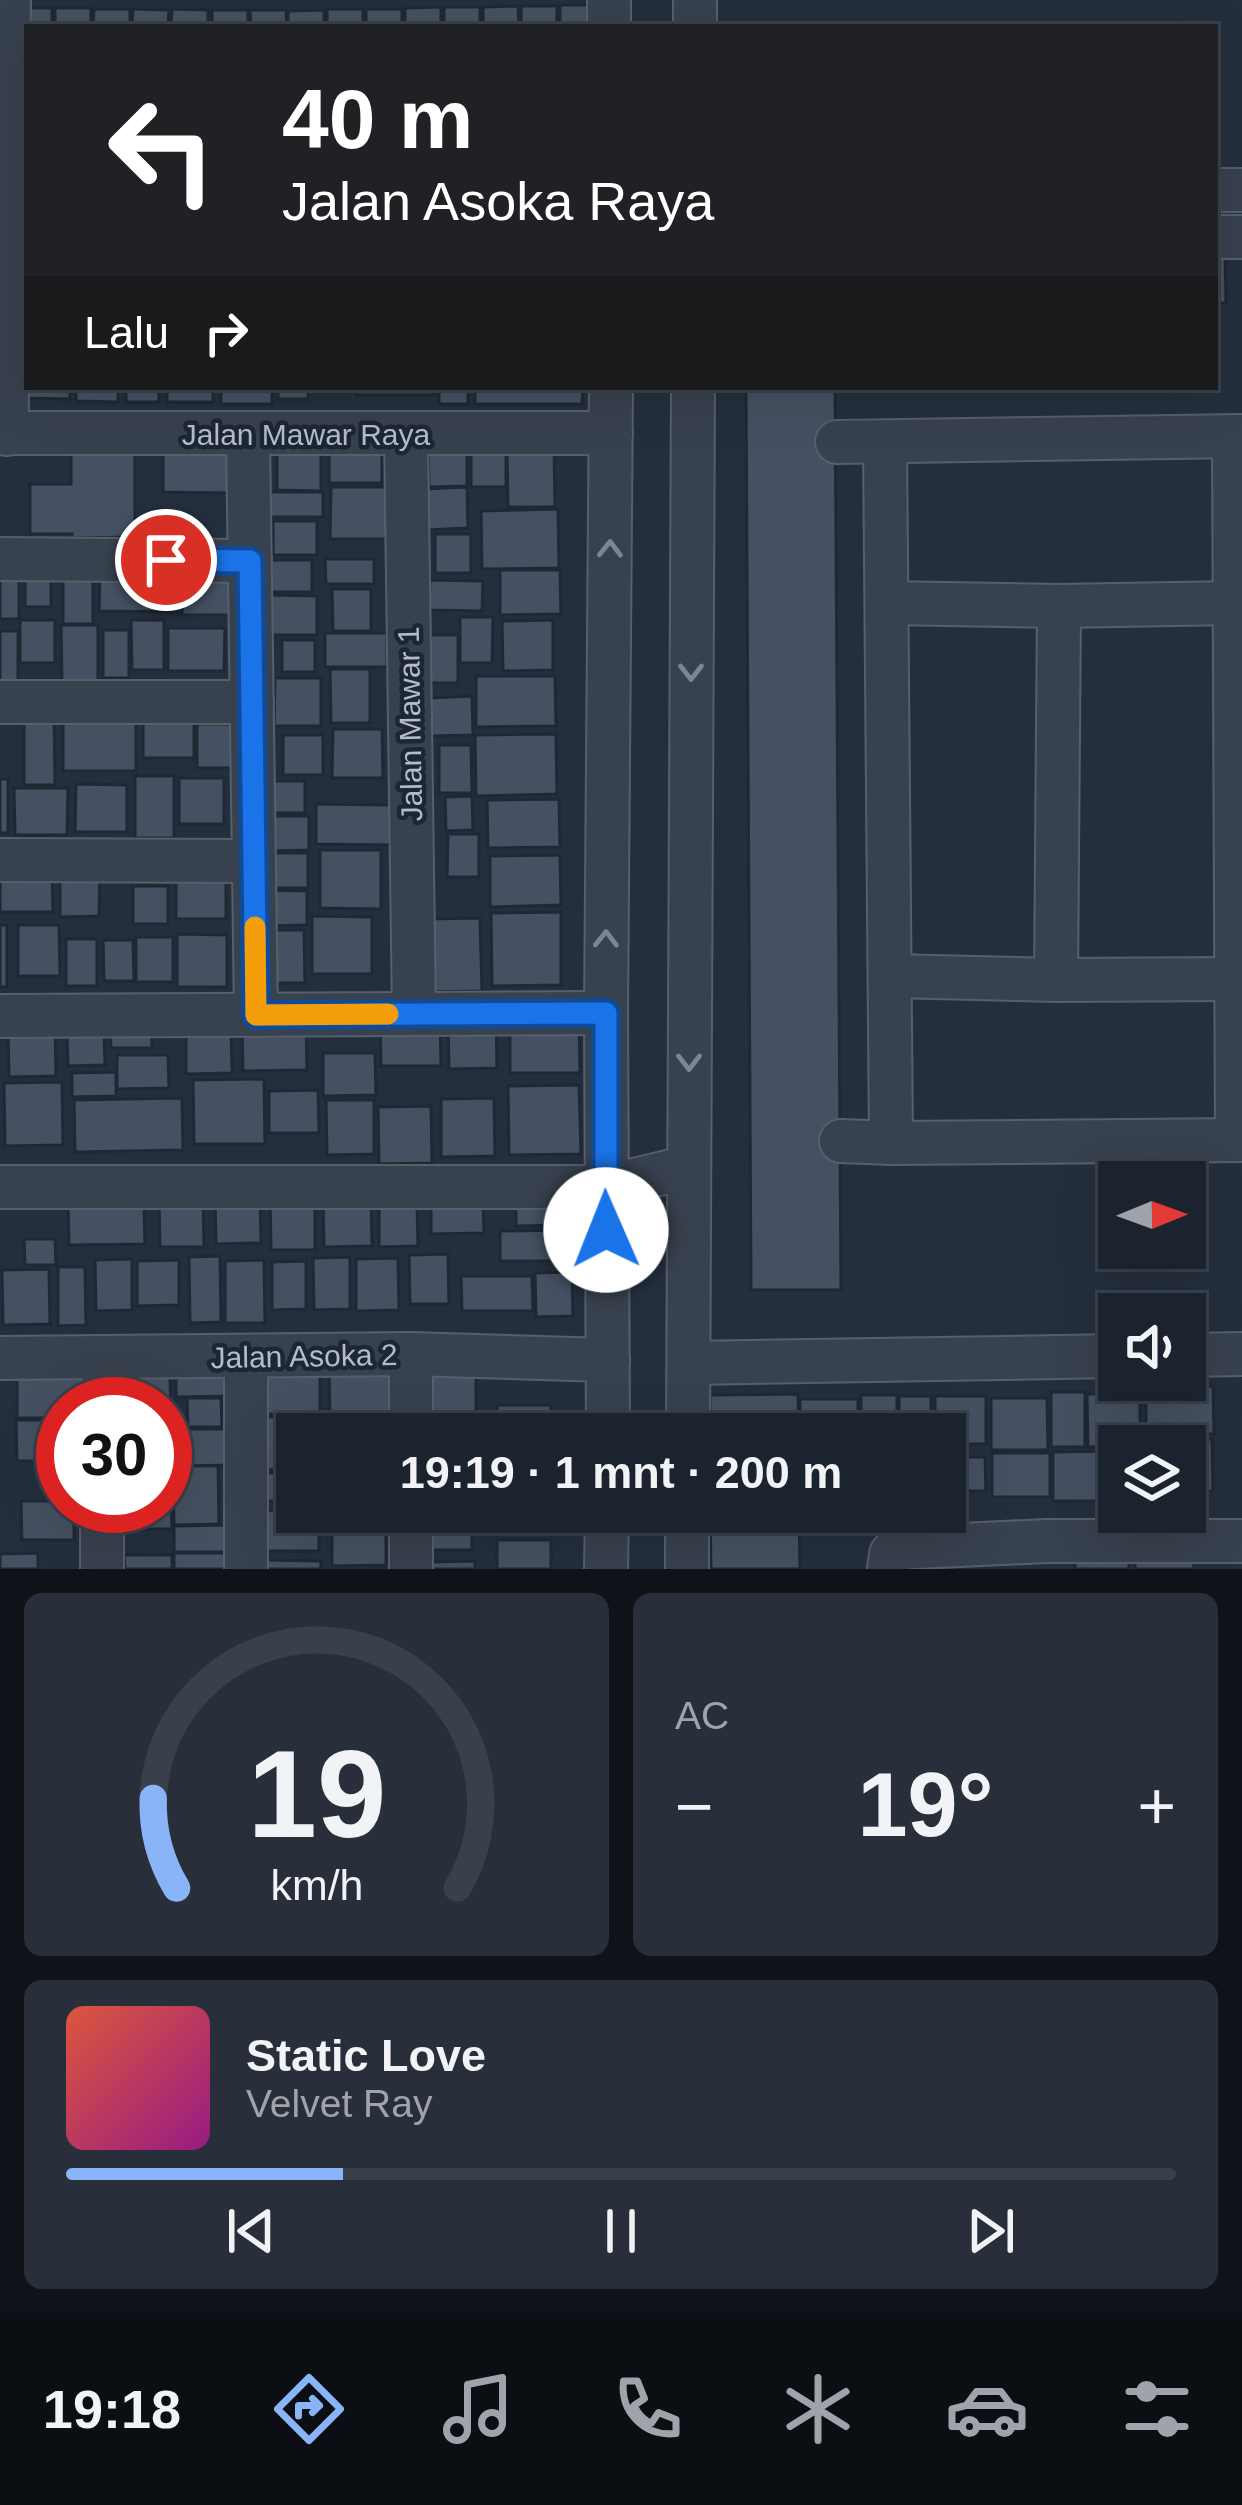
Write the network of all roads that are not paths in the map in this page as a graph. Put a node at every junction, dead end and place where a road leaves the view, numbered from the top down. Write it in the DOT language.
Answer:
graph roads {
  1 [pos="9,0"];
  2 [pos="11,213"];
  3 [pos="611,390"];
  4 [pos="693,390"];
  5 [pos="611,433"];
  6 [pos="3,434"];
  7 [pos="248,434"];
  8 [pos="406,434"];
  9 [pos="1238,436"];
  10 [pos="838,442"];
  11 [pos="886,443"];
  12 [pos="0,559"];
  13 [pos="250,561"];
  14 [pos="888,603"];
  15 [pos="1234,603"];
  16 [pos="1059,606"];
  17 [pos="0,702"];
  18 [pos="252,702"];
  19 [pos="0,860"];
  20 [pos="254,861"];
  21 [pos="891,976"];
  22 [pos="1236,979"];
  23 [pos="1056,980"];
  24 [pos="606,1013"];
  25 [pos="414,1014"];
  26 [pos="256,1015"];
  27 [pos="0,1016"];
  28 [pos="1239,1140"];
  29 [pos="841,1141"];
  30 [pos="891,1144"];
  31 [pos="688,1167"];
  32 [pos="0,1187"];
  33 [pos="606,1187"];
  34 [pos="411,1354"];
  35 [pos="1242,1354"];
  36 [pos="1206,1355"];
  37 [pos="1098,1356"];
  38 [pos="0,1358"];
  39 [pos="246,1358"];
  40 [pos="104,1359"];
  41 [pos="608,1360"];
  42 [pos="688,1363"];
  43 [pos="104,1377"];
  44 [pos="411,1413"];
  45 [pos="608,1413"];
  46 [pos="688,1413"];
  47 [pos="102,1533"];
  48 [pos="411,1533"];
  49 [pos="607,1533"];
  50 [pos="687,1533"];
  51 [pos="1242,1541"];
  52 [pos="1047,1555"];
  53 [pos="101,1569"];
  54 [pos="246,1569"];
  55 [pos="412,1569"];
  56 [pos="606,1569"];
  57 [pos="687,1569"];
  58 [pos="889,1569"];
  1 -- 2 [label="street"];
  2 -- 6 [label="street"];
  3 -- 5 [label="street"];
  4 -- 31 [label="street, one-way"];
  5 -- 8 [label="street, Jalan Mawar Raya"];
  24 -- 5 [label="street, one-way"];
  6 -- 7 [label="street, Jalan Mawar Raya"];
  7 -- 8 [label="street, Jalan Mawar Raya"];
  7 -- 13 [label="street"];
  8 -- 25 [label="street, Jalan Mawar 1"];
  9 -- 11 [label="street"];
  9 -- 15 [label="street"];
  10 -- 11 [label="street"];
  11 -- 14 [label="street"];
  12 -- 13 [label="street"];
  13 -- 18 [label="street"];
  14 -- 16 [label="street"];
  14 -- 21 [label="street"];
  15 -- 16 [label="street"];
  15 -- 22 [label="street"];
  16 -- 23 [label="street"];
  17 -- 18 [label="street"];
  18 -- 20 [label="street"];
  19 -- 20 [label="street"];
  20 -- 26 [label="street"];
  21 -- 23 [label="street"];
  21 -- 30 [label="street"];
  22 -- 23 [label="street"];
  22 -- 28 [label="street"];
  24 -- 25 [label="street"];
  24 -- 33 [label="street"];
  25 -- 26 [label="street"];
  26 -- 27 [label="street"];
  28 -- 30 [label="street"];
  29 -- 30 [label="street"];
  31 -- 33 [label="street"];
  31 -- 42 [label="street"];
  32 -- 33 [label="street"];
  33 -- 41 [label="street"];
  34 -- 39 [label="street, Jalan Asoka 2"];
  34 -- 41 [label="street, Jalan Asoka 2"];
  34 -- 44 [label="street"];
  35 -- 36 [label="street"];
  37 -- 42 [label="street"];
  38 -- 40 [label="street, Jalan Asoka 2"];
  39 -- 40 [label="street, Jalan Asoka 2"];
  39 -- 54 [label="street"];
  40 -- 43 [label="street"];
  41 -- 45 [label="street"];
  42 -- 46 [label="street"];
  47 -- 53 [label="street"];
  48 -- 55 [label="street"];
  49 -- 56 [label="street"];
  50 -- 57 [label="street"];
  51 -- 52 [label="street"];
  52 -- 58 [label="street"];
}
